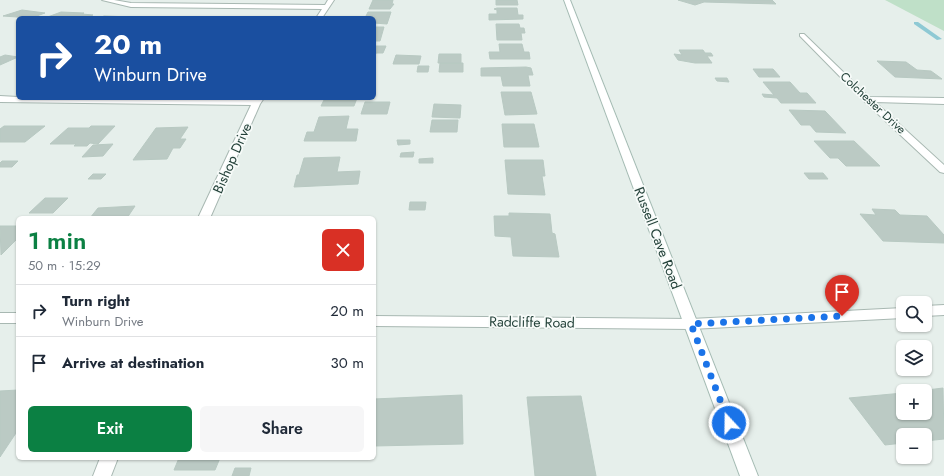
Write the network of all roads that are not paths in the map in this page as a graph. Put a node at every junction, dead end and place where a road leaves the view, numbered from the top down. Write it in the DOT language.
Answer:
graph roads {
  1 [pos="105,0"];
  2 [pos="331,0"];
  3 [pos="567,0"];
  4 [pos="327,7"];
  5 [pos="320,16"];
  6 [pos="802,35"];
  7 [pos="0,99"];
  8 [pos="16,99"];
  9 [pos="867,99"];
  10 [pos="129,100"];
  11 [pos="258,101"];
  12 [pos="944,101"];
  13 [pos="944,170"];
  14 [pos="205,216"];
  15 [pos="944,310"];
  16 [pos="932,311"];
  17 [pos="896,313"];
  18 [pos="0,318"];
  19 [pos="16,318"];
  20 [pos="376,321"];
  21 [pos="691,324"];
  22 [pos="108,460"];
  23 [pos="102,476"];
  24 [pos="749,476"];
  1 -- 4 [label="street"];
  2 -- 4 [label="street"];
  3 -- 21 [label="street, Russell Cave Road"];
  4 -- 5 [label="street"];
  6 -- 9 [label="street, Colchester Drive"];
  7 -- 8 [label="street"];
  9 -- 12 [label="street"];
  9 -- 13 [label="street, Colchester Drive"];
  10 -- 11 [label="street"];
  11 -- 14 [label="street, Bishop Drive"];
  15 -- 16 [label="street"];
  17 -- 21 [label="street, Radcliffe Road"];
  18 -- 19 [label="street"];
  20 -- 21 [label="street, Radcliffe Road"];
  21 -- 24 [label="street, Russell Cave Road"];
  22 -- 23 [label="street"];
}
